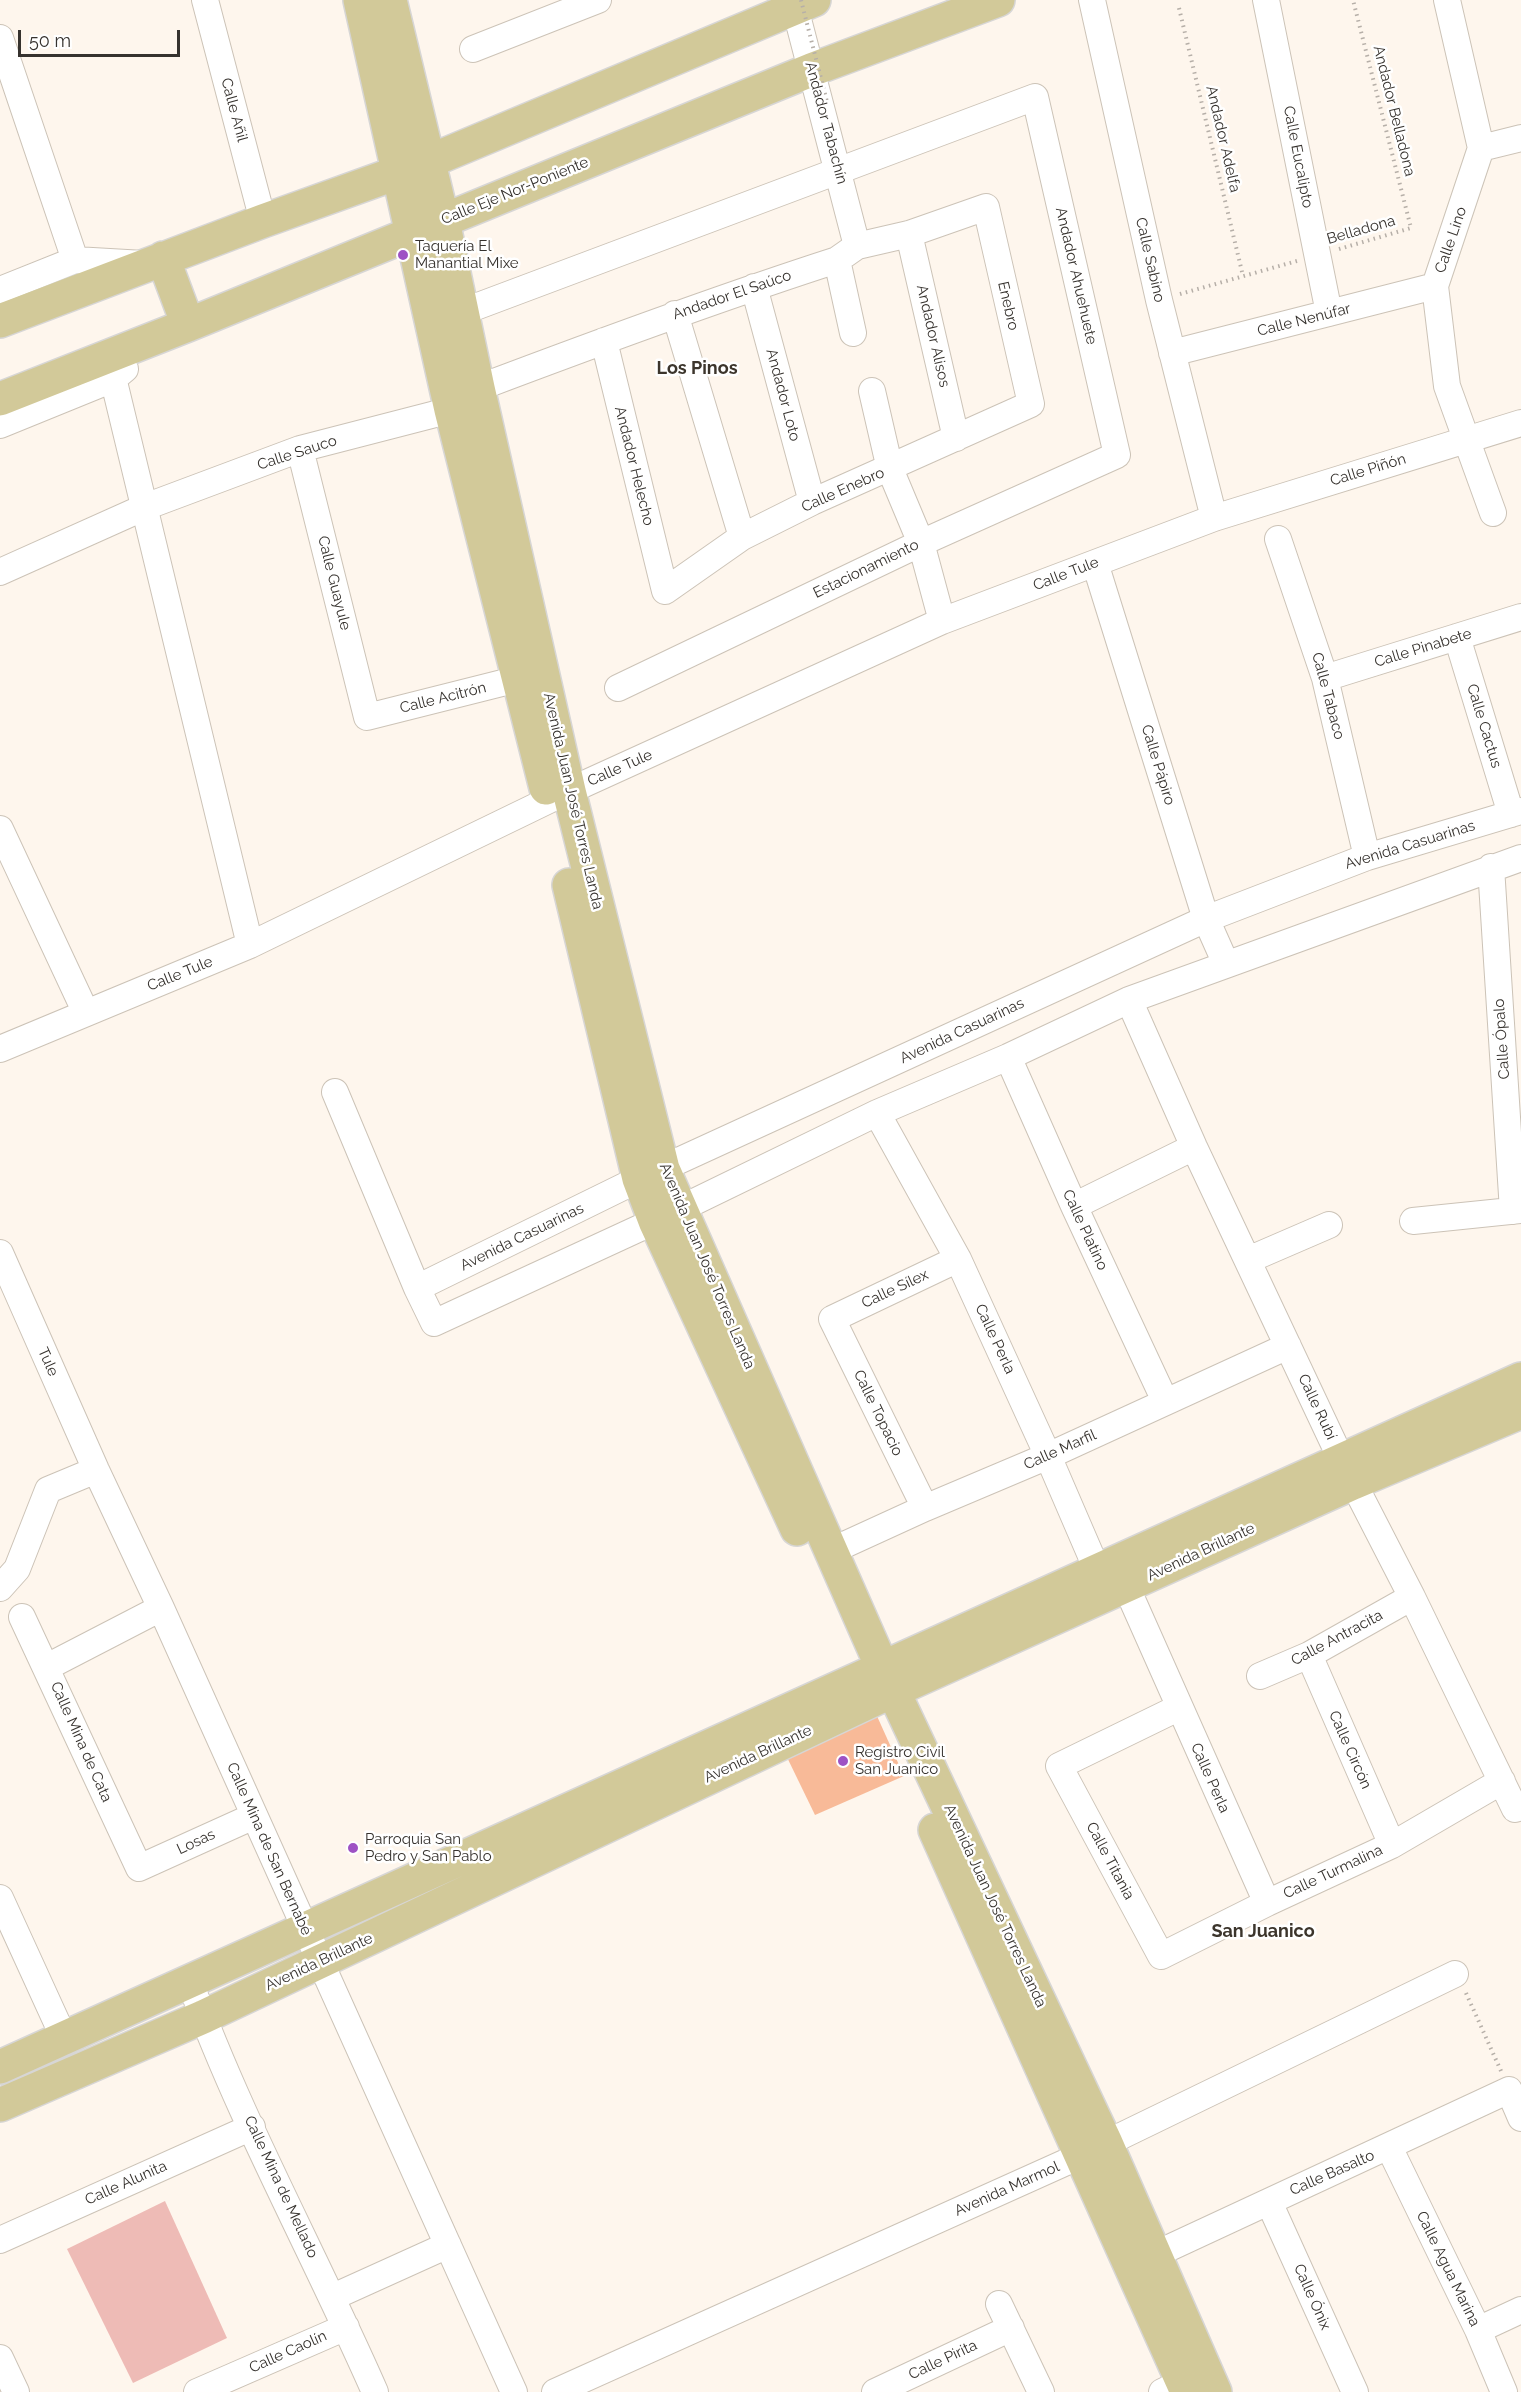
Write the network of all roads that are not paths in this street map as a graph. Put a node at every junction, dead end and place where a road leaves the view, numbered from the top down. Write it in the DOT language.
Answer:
graph roads {
  1 [pos="204,0"];
  2 [pos="360,0"];
  3 [pos="390,0"];
  4 [pos="598,0"];
  5 [pos="998,0"];
  6 [pos="1092,0"];
  7 [pos="1266,0"];
  8 [pos="1447,0"];
  9 [pos="801,2"];
  10 [pos="473,49"];
  11 [pos="2,50"];
  12 [pos="811,70"];
  13 [pos="1521,138"];
  14 [pos="1481,148"];
  15 [pos="430,161"];
  16 [pos="839,171"];
  17 [pos="399,173"];
  18 [pos="986,207"];
  19 [pos="263,221"];
  20 [pos="443,221"];
  21 [pos="412,234"];
  22 [pos="909,234"];
  23 [pos="847,253"];
  24 [pos="75,260"];
  25 [pos="155,261"];
  26 [pos="1435,286"];
  27 [pos="754,287"];
  28 [pos="0,290"];
  29 [pos="462,312"];
  30 [pos="1329,313"];
  31 [pos="675,314"];
  32 [pos="0,321"];
  33 [pos="178,330"];
  34 [pos="853,333"];
  35 [pos="604,341"];
  36 [pos="1172,353"];
  37 [pos="110,368"];
  38 [pos="478,388"];
  39 [pos="872,391"];
  40 [pos="0,399"];
  41 [pos="1031,404"];
  42 [pos="452,410"];
  43 [pos="1521,423"];
  44 [pos="0,425"];
  45 [pos="956,438"];
  46 [pos="1465,440"];
  47 [pos="300,449"];
  48 [pos="1116,455"];
  49 [pos="890,469"];
  50 [pos="812,502"];
  51 [pos="146,507"];
  52 [pos="1493,513"];
  53 [pos="1214,518"];
  54 [pos="742,537"];
  55 [pos="1278,539"];
  56 [pos="921,543"];
  57 [pos="1095,563"];
  58 [pos="0,572"];
  59 [pos="664,591"];
  60 [pos="1521,617"];
  61 [pos="942,621"];
  62 [pos="1457,637"];
  63 [pos="1325,678"];
  64 [pos="518,679"];
  65 [pos="618,688"];
  66 [pos="367,717"];
  67 [pos="559,796"];
  68 [pos="1516,813"];
  69 [pos="0,829"];
  70 [pos="1366,857"];
  71 [pos="1521,858"];
  72 [pos="1491,867"];
  73 [pos="1206,919"];
  74 [pos="250,945"];
  75 [pos="1226,964"];
  76 [pos="1129,1000"];
  77 [pos="1511,1005"];
  78 [pos="86,1013"];
  79 [pos="0,1049"];
  80 [pos="1008,1057"];
  81 [pos="335,1092"];
  82 [pos="877,1113"];
  83 [pos="1194,1147"];
  84 [pos="651,1174"];
  85 [pos="1074,1206"];
  86 [pos="1517,1210"];
  87 [pos="668,1214"];
  88 [pos="1413,1221"];
  89 [pos="1329,1225"];
  90 [pos="0,1253"];
  91 [pos="958,1258"];
  92 [pos="1248,1260"];
  93 [pos="417,1288"];
  94 [pos="832,1318"];
  95 [pos="1288,1346"];
  96 [pos="1521,1379"];
  97 [pos="1165,1401"];
  98 [pos="1521,1412"];
  99 [pos="1048,1456"];
  100 [pos="96,1470"];
  101 [pos="1348,1472"];
  102 [pos="925,1508"];
  103 [pos="831,1551"];
  104 [pos="1112,1579"];
  105 [pos="0,1588"];
  106 [pos="1412,1597"];
  107 [pos="161,1608"];
  108 [pos="22,1617"];
  109 [pos="1309,1655"];
  110 [pos="47,1667"];
  111 [pos="1260,1676"];
  112 [pos="879,1683"];
  113 [pos="1179,1708"];
  114 [pos="1502,1781"];
  115 [pos="1518,1808"];
  116 [pos="254,1816"];
  117 [pos="1392,1845"];
  118 [pos="139,1868"];
  119 [pos="0,1898"];
  120 [pos="1267,1903"];
  121 [pos="304,1930"];
  122 [pos="7,1932"];
  123 [pos="1161,1956"];
  124 [pos="320,1961"];
  125 [pos="1455,1974"];
  126 [pos="190,1982"];
  127 [pos="202,2017"];
  128 [pos="64,2038"];
  129 [pos="0,2067"];
  130 [pos="0,2105"];
  131 [pos="1521,2118"];
  132 [pos="252,2127"];
  133 [pos="1389,2147"];
  134 [pos="1094,2149"];
  135 [pos="1269,2202"];
  136 [pos="0,2240"];
  137 [pos="448,2245"];
  138 [pos="1154,2255"];
  139 [pos="333,2297"];
  140 [pos="999,2304"];
  141 [pos="1521,2310"];
  142 [pos="346,2327"];
  143 [pos="1011,2328"];
  144 [pos="1478,2330"];
  145 [pos="0,2358"];
  146 [pos="1190,2386"];
  147 [pos="16,2392"];
  148 [pos="197,2392"];
  149 [pos="375,2392"];
  150 [pos="514,2392"];
  151 [pos="555,2392"];
  152 [pos="875,2392"];
  153 [pos="1041,2392"];
  154 [pos="1354,2392"];
  155 [pos="1504,2392"];
  1 -- 19 [label="street, Calle Añil"];
  2 -- 17 [label="main road, Avenida Juan José Torres Landa"];
  3 -- 15 [label="main road, Avenida Juan José Torres Landa"];
  4 -- 10 [label="street"];
  5 -- 12 [label="main road, Calle Eje Nor-Poniente"];
  6 -- 36 [label="street, Calle Sabino"];
  7 -- 30 [label="street, Calle Eucalipto"];
  8 -- 14 [label="street"];
  9 -- 12 [label="street, Andador Tabachín"];
  9 -- 15 [label="main road"];
  11 -- 24 [label="street"];
  12 -- 16 [label="street, Andador Tabachín"];
  12 -- 20 [label="main road, Calle Eje Nor-Poniente"];
  13 -- 14 [label="street"];
  14 -- 26 [label="street, Calle Lino"];
  15 -- 17 [label="main road"];
  15 -- 20 [label="main road, Avenida Juan José Torres Landa"];
  16 -- 23 [label="street, Andador Tabachín"];
  16 -- 29 [label="street"];
  16 -- 48 [label="street, Andador Ahuehuete"];
  17 -- 19 [label="main road"];
  17 -- 21 [label="main road, Avenida Juan José Torres Landa"];
  18 -- 22 [label="street, Andador El Saúco"];
  18 -- 41 [label="street, Enebro"];
  19 -- 25 [label="main road"];
  20 -- 21 [label="main road, Calle Eje Nor-Poniente"];
  20 -- 29 [label="main road, Avenida Juan José Torres Landa"];
  21 -- 33 [label="main road, Calle Eje Nor-Poniente"];
  21 -- 42 [label="main road, Avenida Juan José Torres Landa"];
  22 -- 23 [label="street, Andador El Saúco"];
  22 -- 45 [label="street, Andador Alisos"];
  23 -- 27 [label="street, Andador El Saúco"];
  23 -- 34 [label="street, Andador Tabachín"];
  24 -- 25 [label="street"];
  24 -- 28 [label="street"];
  25 -- 32 [label="main road"];
  25 -- 33 [label="main road"];
  26 -- 30 [label="street, Calle Nenúfar"];
  26 -- 46 [label="street, Calle Lino"];
  27 -- 31 [label="street, Andador El Saúco"];
  27 -- 50 [label="street, Andador Loto"];
  29 -- 38 [label="main road, Avenida Juan José Torres Landa"];
  30 -- 36 [label="street, Calle Nenúfar"];
  31 -- 35 [label="street, Andador El Saúco"];
  31 -- 54 [label="street"];
  33 -- 37 [label="main road, Calle Eje Nor-Poniente"];
  35 -- 38 [label="street, Andador El Saúco"];
  35 -- 59 [label="street, Andador Helecho"];
  36 -- 53 [label="street, Calle Sabino"];
  37 -- 40 [label="main road, Calle Eje Nor-Poniente"];
  37 -- 44 [label="street"];
  37 -- 51 [label="street"];
  38 -- 67 [label="main road, Avenida Juan José Torres Landa"];
  39 -- 49 [label="street"];
  41 -- 45 [label="street, Calle Enebro"];
  42 -- 47 [label="street, Calle Sauco"];
  42 -- 64 [label="main road, Avenida Juan José Torres Landa"];
  43 -- 46 [label="street, Calle Piñón"];
  45 -- 49 [label="street, Calle Enebro"];
  46 -- 52 [label="street, Calle Lino"];
  46 -- 53 [label="street, Calle Piñón"];
  47 -- 51 [label="street, Calle Sauco"];
  47 -- 66 [label="street, Calle Guayule"];
  48 -- 56 [label="street, Estacionamiento"];
  49 -- 50 [label="street, Calle Enebro"];
  49 -- 56 [label="street"];
  50 -- 54 [label="street, Calle Enebro"];
  51 -- 58 [label="street, Calle Sauco"];
  51 -- 74 [label="street"];
  53 -- 57 [label="street, Calle Tule"];
  54 -- 59 [label="street, Calle Enebro"];
  55 -- 63 [label="street, Calle Tabaco"];
  56 -- 61 [label="street"];
  56 -- 65 [label="street, Estacionamiento"];
  57 -- 61 [label="street, Calle Tule"];
  57 -- 73 [label="street, Calle Pápiro"];
  60 -- 62 [label="street, Calle Pinabete"];
  61 -- 67 [label="street, Calle Tule"];
  62 -- 63 [label="street, Calle Pinabete"];
  62 -- 68 [label="street, Calle Cactus"];
  63 -- 70 [label="street, Calle Tabaco"];
  64 -- 66 [label="street, Calle Acitrón"];
  64 -- 67 [label="main road, Avenida Juan José Torres Landa"];
  67 -- 74 [label="street, Calle Tule"];
  67 -- 84 [label="main road, Avenida Juan José Torres Landa"];
  68 -- 70 [label="street, Avenida Casuarinas"];
  69 -- 78 [label="street"];
  70 -- 73 [label="street, Avenida Casuarinas"];
  71 -- 72 [label="street"];
  72 -- 75 [label="street"];
  72 -- 77 [label="street, Calle Ópalo"];
  73 -- 75 [label="street, Calle Pápiro"];
  73 -- 84 [label="street, Avenida Casuarinas"];
  74 -- 78 [label="street, Calle Tule"];
  75 -- 76 [label="street"];
  76 -- 80 [label="street"];
  76 -- 83 [label="street, Calle Rubí"];
  77 -- 86 [label="street, Calle Ópalo"];
  78 -- 79 [label="street, Calle Tule"];
  80 -- 82 [label="street"];
  80 -- 85 [label="street, Calle Platino"];
  81 -- 93 [label="street"];
  82 -- 87 [label="street"];
  82 -- 91 [label="street, Calle Perla"];
  83 -- 85 [label="street"];
  83 -- 92 [label="street, Calle Rubí"];
  84 -- 87 [label="main road, Avenida Juan José Torres Landa"];
  84 -- 93 [label="street, Avenida Casuarinas"];
  85 -- 97 [label="street, Calle Platino"];
  86 -- 88 [label="street"];
  87 -- 93 [label="street"];
  87 -- 103 [label="main road, Avenida Juan José Torres Landa"];
  87 -- 112 [label="main road, Avenida Juan José Torres Landa"];
  89 -- 92 [label="street"];
  90 -- 100 [label="street, Tule"];
  91 -- 94 [label="street, Calle Sílex"];
  91 -- 99 [label="street, Calle Perla"];
  92 -- 95 [label="street, Calle Rubí"];
  94 -- 102 [label="street, Calle Topacio"];
  95 -- 97 [label="street, Calle Marfil"];
  95 -- 101 [label="street, Calle Rubí"];
  96 -- 101 [label="main road, Avenida Brillante"];
  97 -- 99 [label="street, Calle Marfil"];
  98 -- 101 [label="main road, Avenida Brillante"];
  99 -- 102 [label="street, Calle Marfil"];
  99 -- 104 [label="street, Calle Perla"];
  100 -- 105 [label="street"];
  100 -- 107 [label="street, Calle Mina de San Bernabé"];
  101 -- 104 [label="main road, Avenida Brillante"];
  101 -- 106 [label="street, Calle Rubí"];
  102 -- 103 [label="street, Calle Marfil"];
  103 -- 112 [label="main road, Avenida Juan José Torres Landa"];
  104 -- 112 [label="main road, Avenida Brillante"];
  104 -- 113 [label="street, Calle Perla"];
  106 -- 109 [label="street, Calle Antracita"];
  106 -- 114 [label="street, Calle Rubí"];
  107 -- 110 [label="street"];
  107 -- 116 [label="street, Calle Mina de San Bernabé"];
  108 -- 110 [label="street, Calle Mina de Cata"];
  109 -- 111 [label="street, Calle Antracita"];
  109 -- 117 [label="street, Calle Circón"];
  110 -- 118 [label="street, Calle Mina de Cata"];
  112 -- 121 [label="main road, Avenida Brillante"];
  112 -- 124 [label="main road, Avenida Brillante"];
  112 -- 134 [label="main road, Avenida Juan José Torres Landa"];
  113 -- 120 [label="street, Calle Perla"];
  113 -- 123 [label="street, Calle Titania"];
  114 -- 115 [label="street, Calle Rubí"];
  114 -- 117 [label="street, Calle Turmalina"];
  116 -- 118 [label="street, Losas"];
  116 -- 121 [label="street, Calle Mina de San Bernabé"];
  117 -- 120 [label="street, Calle Turmalina"];
  119 -- 122 [label="street"];
  120 -- 123 [label="street, Calle Turmalina"];
  121 -- 124 [label="street, Calle Mina de San Bernabé"];
  121 -- 126 [label="main road, Avenida Brillante"];
  122 -- 128 [label="street"];
  124 -- 127 [label="main road, Avenida Brillante"];
  124 -- 137 [label="street, Calle Mina de San Bernabé"];
  125 -- 134 [label="street, Avenida Marmol"];
  126 -- 127 [label="street, Calle Mina de Mellado"];
  126 -- 128 [label="main road, Avenida Brillante"];
  127 -- 130 [label="main road, Avenida Brillante"];
  127 -- 132 [label="street, Calle Mina de Mellado"];
  128 -- 129 [label="main road, Avenida Brillante"];
  131 -- 133 [label="street, Calle Basalto"];
  132 -- 136 [label="street, Calle Alunita"];
  132 -- 139 [label="street, Calle Mina de Mellado"];
  133 -- 135 [label="street, Calle Basalto"];
  133 -- 144 [label="street, Calle Agua Marina"];
  134 -- 138 [label="main road, Avenida Juan José Torres Landa"];
  134 -- 146 [label="main road, Avenida Juan José Torres Landa"];
  134 -- 151 [label="street, Avenida Marmol"];
  135 -- 138 [label="street, Calle Basalto"];
  135 -- 154 [label="street, Calle Ónix"];
  137 -- 139 [label="street"];
  137 -- 150 [label="street, Calle Mina de San Bernabé"];
  138 -- 146 [label="main road, Avenida Juan José Torres Landa"];
  139 -- 142 [label="street, Calle Mina de Mellado"];
  140 -- 143 [label="street"];
  141 -- 144 [label="street"];
  142 -- 148 [label="street, Calle Caolín"];
  142 -- 149 [label="street, Calle Mina de Mellado"];
  143 -- 152 [label="street, Calle Pirita"];
  143 -- 153 [label="street"];
  144 -- 155 [label="street, Calle Agua Marina"];
  145 -- 147 [label="street"];
}
